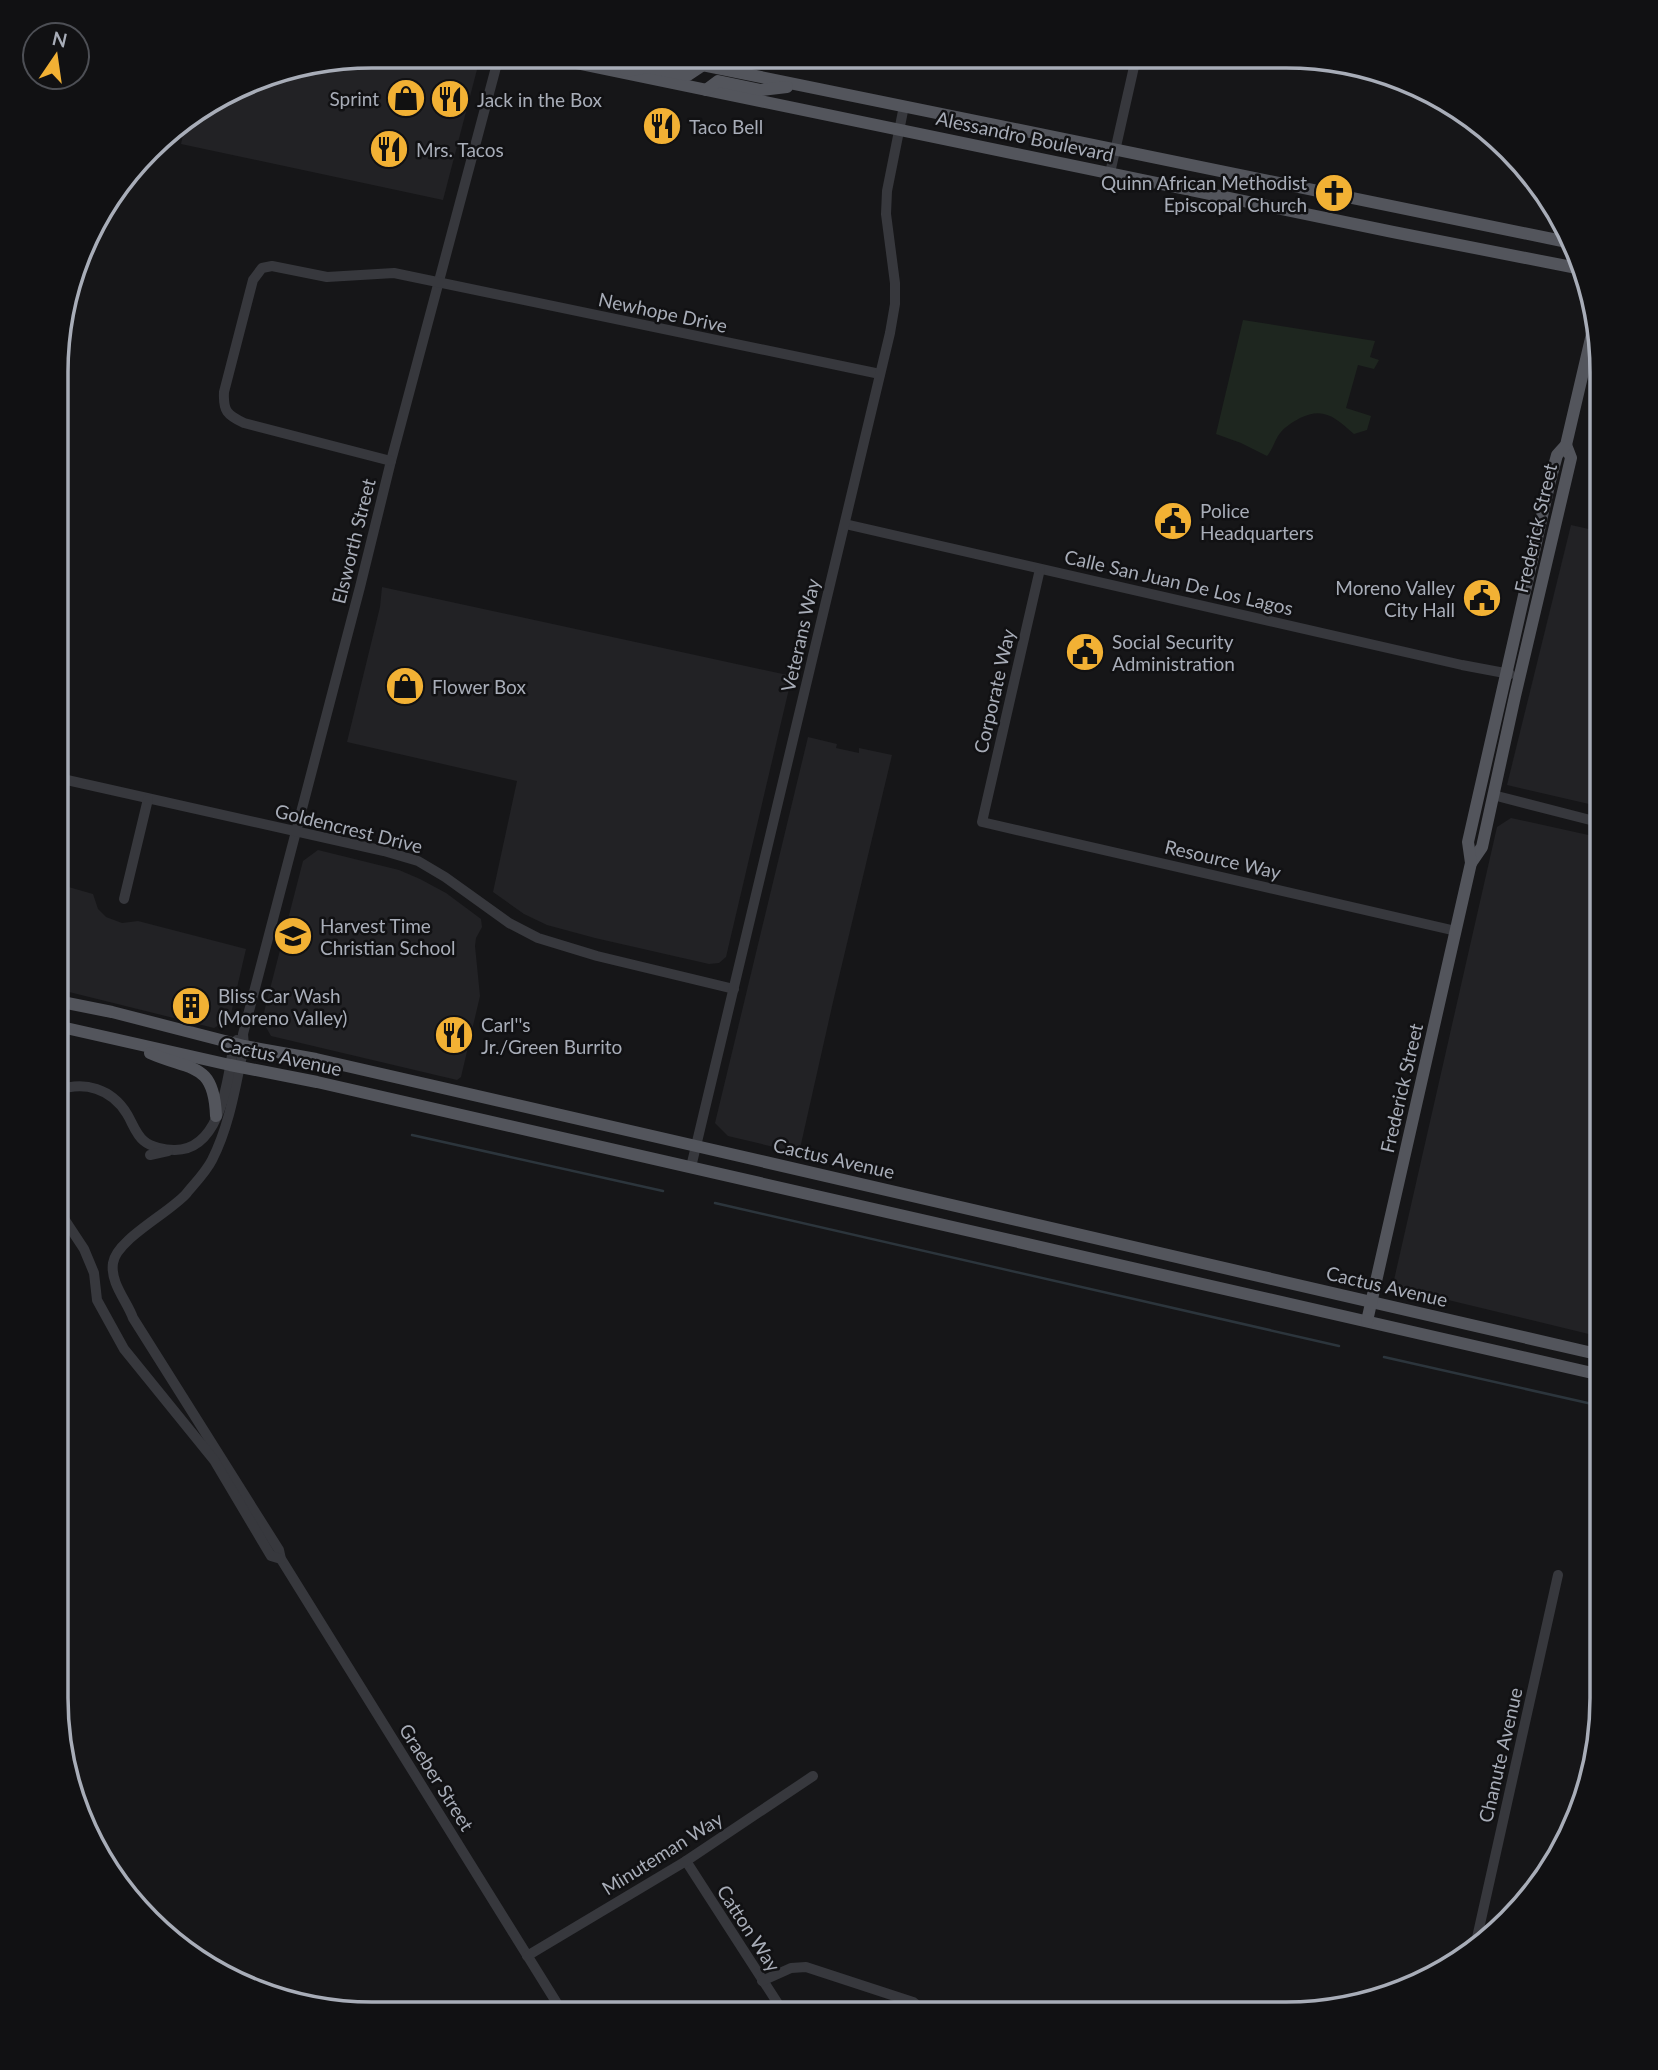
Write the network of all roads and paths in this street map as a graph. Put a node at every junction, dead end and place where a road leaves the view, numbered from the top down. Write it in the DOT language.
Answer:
graph roads {
  1 [pos="496,68"];
  2 [pos="599,68"];
  3 [pos="641,68"];
  4 [pos="652,68"];
  5 [pos="698,68"];
  6 [pos="718,68"];
  7 [pos="1134,68"];
  8 [pos="619,72"];
  9 [pos="801,85"];
  10 [pos="706,90"];
  11 [pos="904,106"];
  12 [pos="899,131"];
  13 [pos="1117,150"];
  14 [pos="1110,173"];
  15 [pos="1559,240"];
  16 [pos="1571,267"];
  17 [pos="439,283"];
  18 [pos="1589,348"];
  19 [pos="880,374"];
  20 [pos="1566,444"];
  21 [pos="391,461"];
  22 [pos="1550,481"];
  23 [pos="845,524"];
  24 [pos="1040,569"];
  25 [pos="1544,577"];
  26 [pos="1513,674"];
  27 [pos="68,780"];
  28 [pos="1493,795"];
  29 [pos="148,799"];
  30 [pos="1590,820"];
  31 [pos="982,822"];
  32 [pos="296,831"];
  33 [pos="1471,863"];
  34 [pos="124,899"];
  35 [pos="1456,930"];
  36 [pos="734,989"];
  37 [pos="68,1003"];
  38 [pos="68,1028"];
  39 [pos="240,1041"];
  40 [pos="128,1042"];
  41 [pos="235,1066"];
  42 [pos="68,1087"];
  43 [pos="216,1116"];
  44 [pos="696,1146"];
  45 [pos="172,1150"];
  46 [pos="150,1155"];
  47 [pos="691,1167"];
  48 [pos="68,1225"];
  49 [pos="1371,1302"];
  50 [pos="1367,1321"];
  51 [pos="1590,1352"];
  52 [pos="1590,1372"];
  53 [pos="281,1559"];
  54 [pos="1558,1575"];
  55 [pos="813,1776"];
  56 [pos="686,1861"];
  57 [pos="1478,1933"];
  58 [pos="527,1956"];
  59 [pos="762,1981"];
  60 [pos="556,2002"];
  61 [pos="776,2002"];
  62 [pos="913,2002"];
  1 -- 17 [label="street, Elsworth Street"];
  2 -- 8 [label="main road, Alessandro Boulevard"];
  3 -- 8 [label="main road"];
  4 -- 5 [label="main road"];
  6 -- 9 [label="main road, Alessandro Boulevard"];
  7 -- 13 [label="street"];
  8 -- 10 [label="main road, Alessandro Boulevard"];
  9 -- 10 [label="main road"];
  9 -- 11 [label="main road, Alessandro Boulevard"];
  10 -- 12 [label="main road, Alessandro Boulevard"];
  11 -- 12 [label="street, Veterans Way"];
  11 -- 13 [label="main road, Alessandro Boulevard"];
  12 -- 14 [label="main road, Alessandro Boulevard"];
  12 -- 19 [label="street, Veterans Way"];
  13 -- 14 [label="street"];
  13 -- 15 [label="main road, Alessandro Boulevard"];
  14 -- 16 [label="main road, Alessandro Boulevard"];
  17 -- 19 [label="street, Newhope Drive"];
  17 -- 21 [label="street, Elsworth Street"];
  17 -- 21 [label="street, Newhope Drive"];
  18 -- 20 [label="main road, Frederick Street"];
  19 -- 23 [label="street, Veterans Way"];
  20 -- 22 [label="main road, Frederick Street"];
  20 -- 25 [label="main road, Frederick Street"];
  21 -- 32 [label="street, Elsworth Street"];
  22 -- 25 [label="main road"];
  22 -- 26 [label="main road, Frederick Street"];
  23 -- 24 [label="street, Calle San Juan De Los Lagos"];
  23 -- 36 [label="street, Veterans Way"];
  24 -- 26 [label="street, Calle San Juan De Los Lagos"];
  24 -- 31 [label="street, Corporate Way"];
  25 -- 26 [label="main road, Frederick Street"];
  26 -- 28 [label="main road, Frederick Street"];
  26 -- 33 [label="main road, Frederick Street"];
  27 -- 29 [label="street, Goldencrest Drive"];
  28 -- 30 [label="street"];
  28 -- 33 [label="main road, Frederick Street"];
  29 -- 32 [label="street, Goldencrest Drive"];
  29 -- 34 [label="street"];
  31 -- 35 [label="street, Resource Way"];
  32 -- 36 [label="street, Goldencrest Drive"];
  32 -- 39 [label="street, Elsworth Street"];
  33 -- 35 [label="main road, Frederick Street"];
  35 -- 49 [label="main road, Frederick Street"];
  36 -- 44 [label="street, Veterans Way"];
  37 -- 39 [label="main road, Cactus Avenue"];
  38 -- 40 [label="main road, Cactus Avenue"];
  39 -- 41 [label="street, Elsworth Street"];
  39 -- 44 [label="main road, Cactus Avenue"];
  40 -- 41 [label="main road, Cactus Avenue"];
  40 -- 43 [label="main road"];
  41 -- 43 [label="street"];
  41 -- 47 [label="main road, Cactus Avenue"];
  41 -- 53 [label="street, Graeber Street"];
  42 -- 45 [label="street"];
  43 -- 45 [label="street"];
  44 -- 47 [label="street, Veterans Way"];
  44 -- 49 [label="main road, Cactus Avenue"];
  45 -- 46 [label="street"];
  47 -- 50 [label="main road, Cactus Avenue"];
  48 -- 53 [label="street, Graeber Street"];
  49 -- 50 [label="main road, Frederick Street"];
  49 -- 51 [label="main road, Cactus Avenue"];
  50 -- 52 [label="main road, Cactus Avenue"];
  53 -- 58 [label="street, Graeber Street"];
  54 -- 57 [label="street, Chanute Avenue"];
  55 -- 56 [label="street, Minuteman Way"];
  56 -- 58 [label="street, Minuteman Way"];
  56 -- 59 [label="street, Catton Way"];
  58 -- 60 [label="street, Graeber Street"];
  59 -- 61 [label="street, Catton Way"];
  59 -- 62 [label="street"];
}
